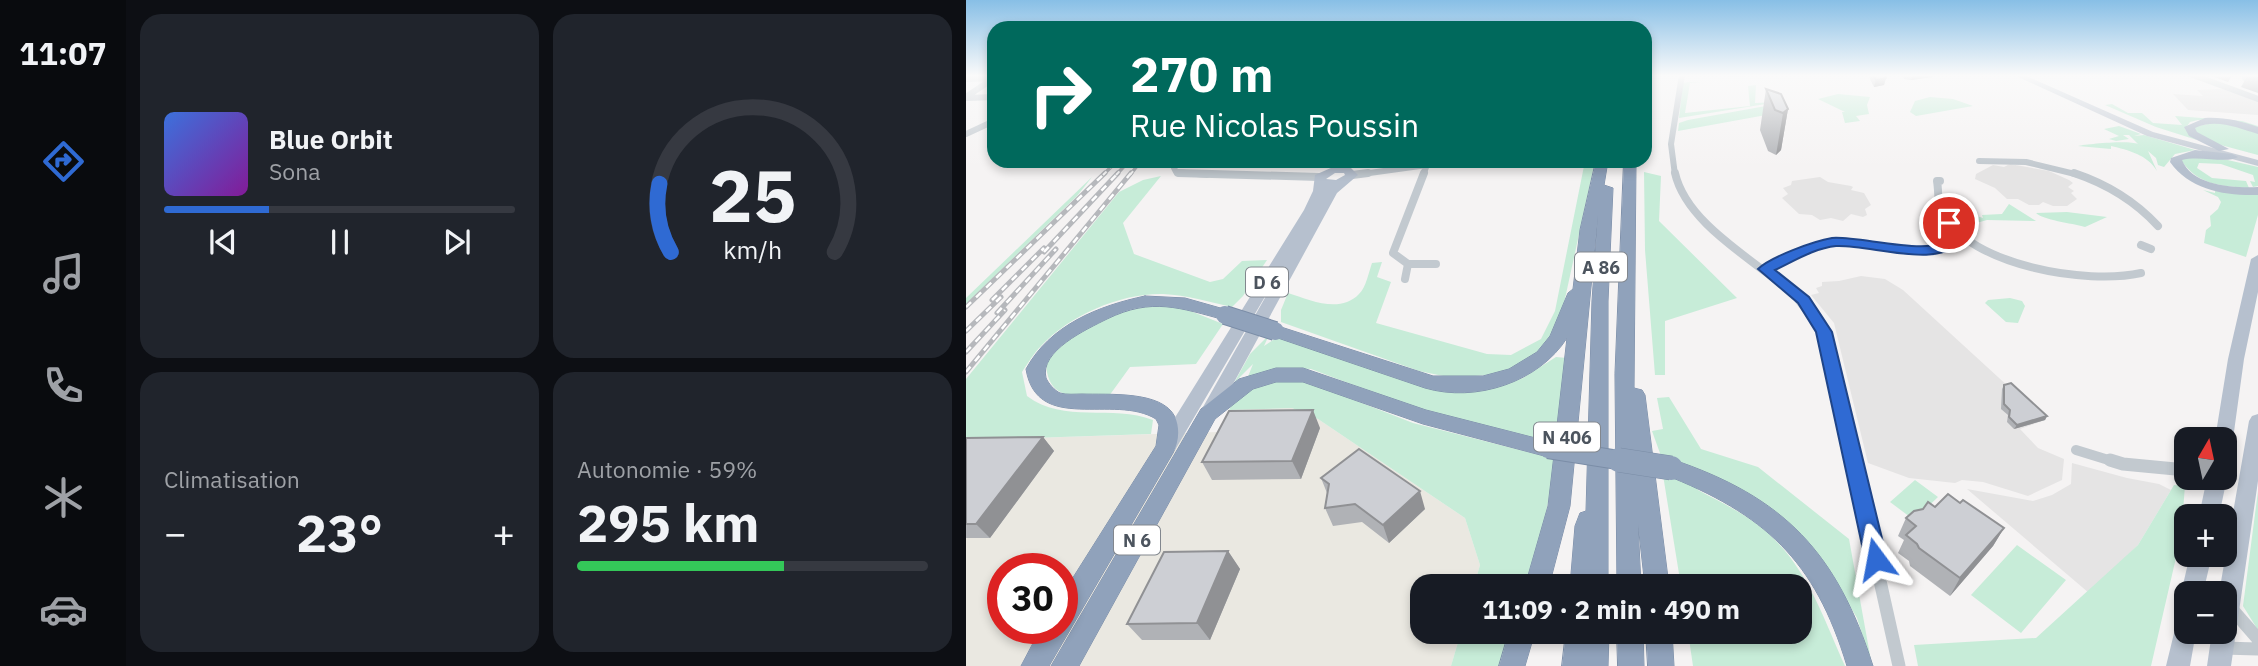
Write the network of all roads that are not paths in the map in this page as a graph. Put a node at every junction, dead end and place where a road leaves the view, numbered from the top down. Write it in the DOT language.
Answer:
graph roads {
  1 [pos="1677,106"];
  2 [pos="2089,106"];
  3 [pos="2093,106"];
  4 [pos="2125,122"];
  5 [pos="987,124"];
  6 [pos="2258,131"];
  7 [pos="966,134"];
  8 [pos="2234,155"];
  9 [pos="1979,161"];
  10 [pos="2258,161"];
  11 [pos="1174,168"];
  12 [pos="1344,168"];
  13 [pos="1347,168"];
  14 [pos="1376,168"];
  15 [pos="1410,168"];
  16 [pos="1426,168"];
  17 [pos="1600,168"];
  18 [pos="1609,168"];
  19 [pos="1630,168"];
  20 [pos="1405,169"];
  21 [pos="1322,176"];
  22 [pos="1422,180"];
  23 [pos="1940,181"];
  24 [pos="1340,183"];
  25 [pos="2258,191"];
  26 [pos="2158,226"];
  27 [pos="1956,230"];
  28 [pos="2258,259"];
  29 [pos="1408,264"];
  30 [pos="1436,264"];
  31 [pos="1765,269"];
  32 [pos="2141,273"];
  33 [pos="1405,279"];
  34 [pos="1583,285"];
  35 [pos="1624,348"];
  36 [pos="1207,380"];
  37 [pos="1226,380"];
  38 [pos="1208,414"];
  39 [pos="2258,421"];
  40 [pos="2226,427"];
  41 [pos="1167,447"];
  42 [pos="2076,450"];
  43 [pos="2174,469"];
  44 [pos="1598,501"];
  45 [pos="1540,574"];
  46 [pos="1583,574"];
  47 [pos="1596,574"];
  48 [pos="1629,574"];
  49 [pos="1656,574"];
  50 [pos="2233,581"];
  51 [pos="1078,593"];
  52 [pos="2237,614"];
  53 [pos="2258,639"];
  54 [pos="1047,644"];
  55 [pos="1518,644"];
  56 [pos="1578,644"];
  57 [pos="1596,644"];
  58 [pos="1630,644"];
  59 [pos="1660,644"];
  60 [pos="2182,644"];
  61 [pos="2222,644"];
  62 [pos="2258,649"];
  63 [pos="1034,666"];
  64 [pos="1064,666"];
  65 [pos="1512,666"];
  66 [pos="1575,666"];
  67 [pos="1595,666"];
  68 [pos="1631,666"];
  69 [pos="1661,666"];
  70 [pos="1860,666"];
  71 [pos="1899,666"];
  72 [pos="2178,666"];
  1 -- 31 [label="street"];
  2 -- 4 [label="main road"];
  3 -- 4 [label="main road"];
  4 -- 8 [label="main road"];
  5 -- 7 [label="street"];
  6 -- 8 [label="main road"];
  8 -- 10 [label="main road"];
  8 -- 25 [label="main road"];
  9 -- 26 [label="street"];
  11 -- 21 [label="street"];
  12 -- 21 [label="main road"];
  13 -- 24 [label="main road"];
  14 -- 20 [label="street"];
  15 -- 20 [label="street"];
  16 -- 22 [label="street"];
  17 -- 34 [label="highway, N 406"];
  18 -- 44 [label="highway, A 86"];
  19 -- 35 [label="highway, A 86"];
  20 -- 22 [label="street"];
  21 -- 24 [label="main road"];
  21 -- 36 [label="main road, D 6"];
  22 -- 29 [label="street"];
  23 -- 27 [label="street"];
  24 -- 37 [label="main road, D 6"];
  27 -- 31 [label="street"];
  27 -- 32 [label="street"];
  28 -- 40 [label="main road"];
  29 -- 30 [label="street"];
  29 -- 33 [label="street"];
  31 -- 71 [label="street"];
  34 -- 41 [label="highway, bridge"];
  34 -- 45 [label="highway, N 406"];
  35 -- 48 [label="highway, A 86"];
  35 -- 49 [label="highway"];
  36 -- 41 [label="main road, N 6"];
  37 -- 38 [label="main road, N 6"];
  38 -- 64 [label="highway, N 6"];
  38 -- 70 [label="highway, bridge"];
  39 -- 50 [label="main road"];
  41 -- 51 [label="highway, N 6"];
  42 -- 43 [label="street"];
  44 -- 46 [label="highway"];
  44 -- 47 [label="highway, A 86"];
  52 -- 53 [label="street"];
  54 -- 63 [label="highway"];
  55 -- 65 [label="highway"];
  56 -- 66 [label="highway"];
  57 -- 67 [label="highway"];
  58 -- 68 [label="highway"];
  59 -- 69 [label="highway"];
  60 -- 72 [label="main road"];
  61 -- 62 [label="street"];
}
